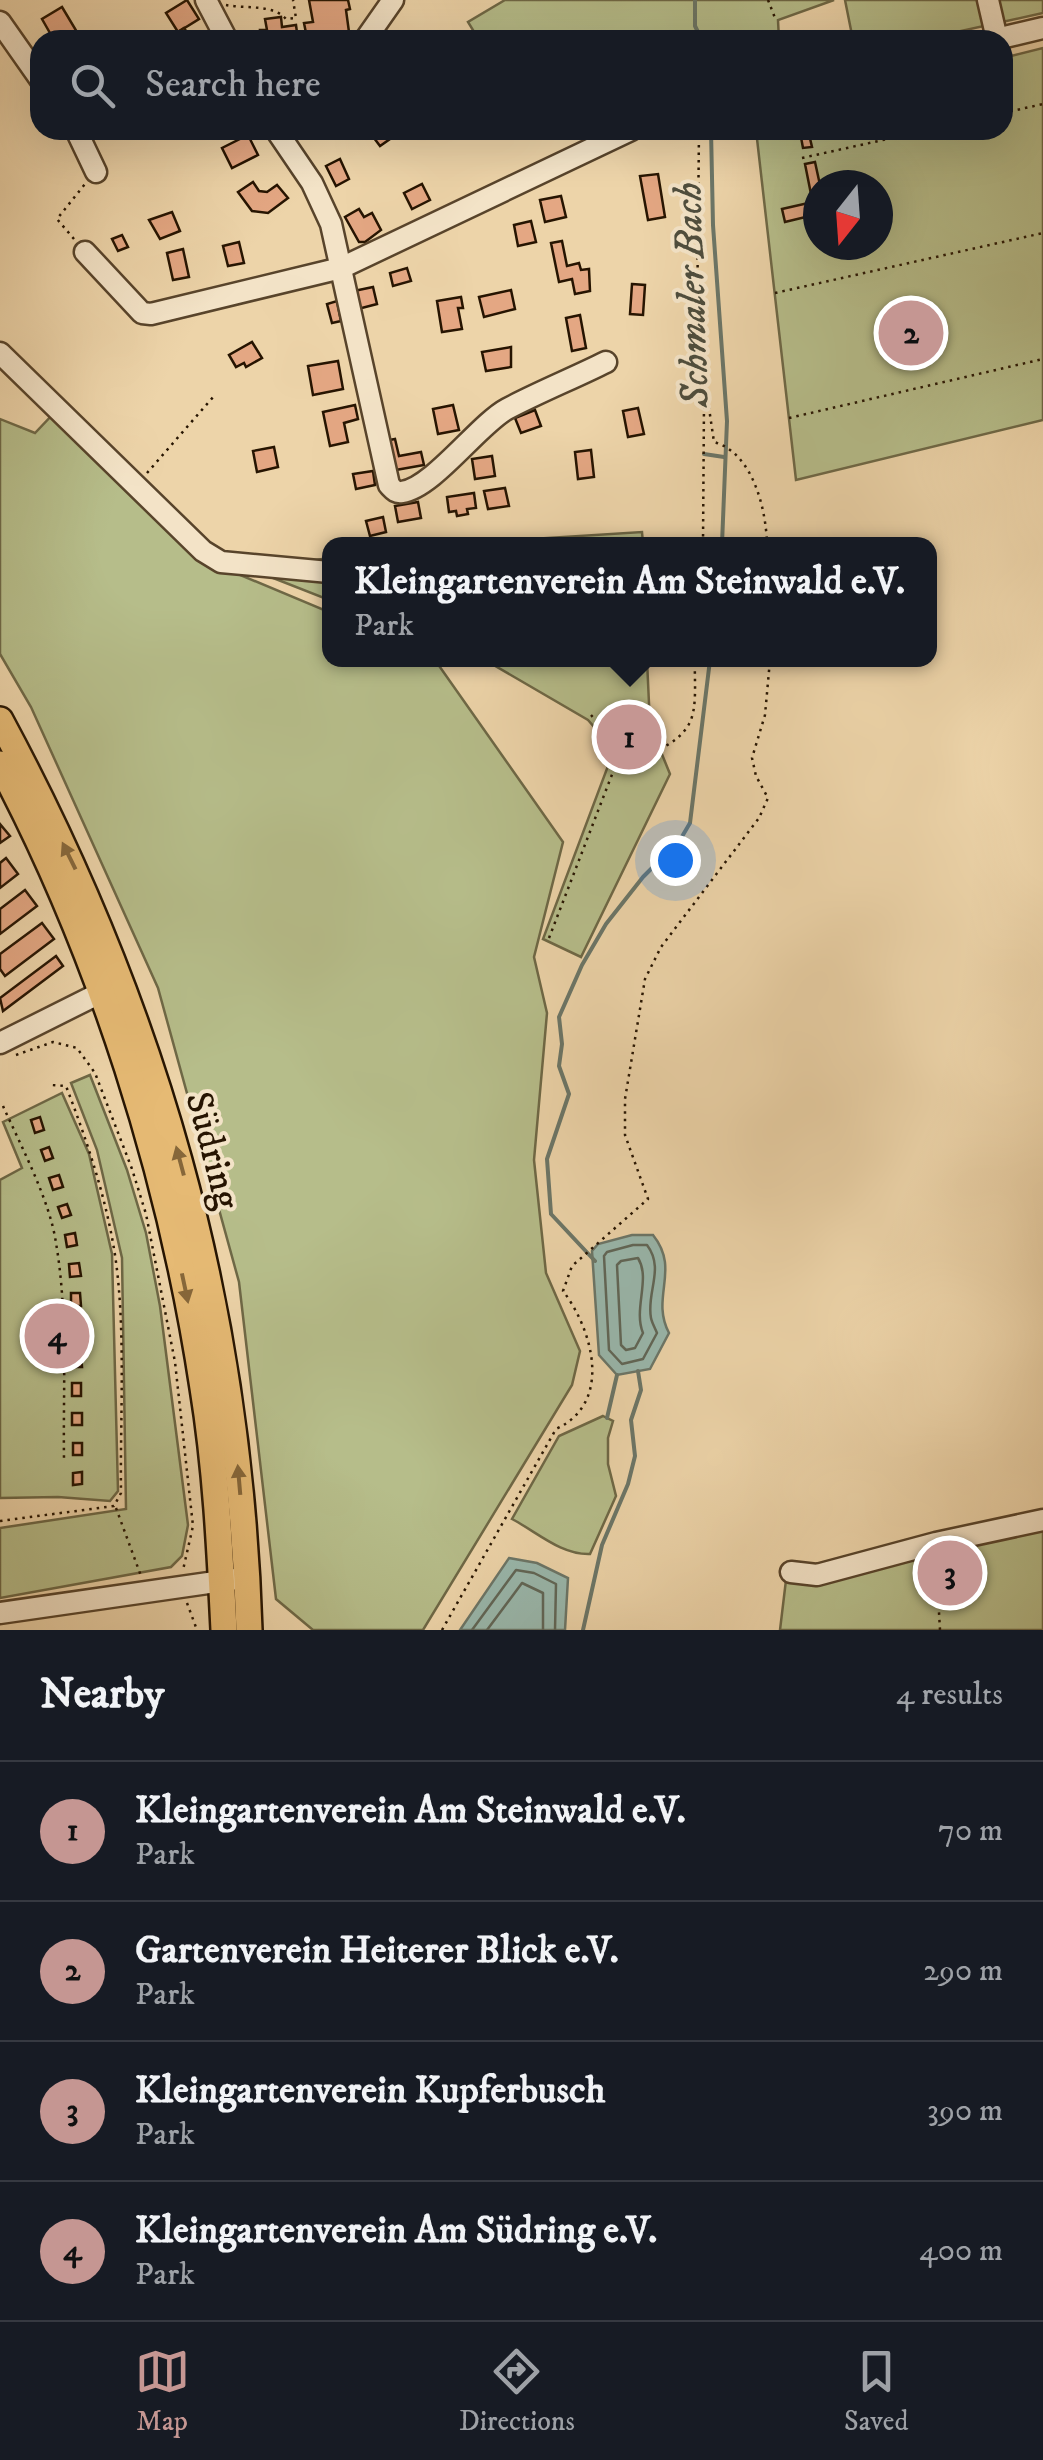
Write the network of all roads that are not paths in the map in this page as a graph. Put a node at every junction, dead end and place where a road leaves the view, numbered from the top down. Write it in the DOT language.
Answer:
graph roads {
  1 [pos="206,0"];
  2 [pos="393,0"];
  3 [pos="988,0"];
  4 [pos="0,22"];
  5 [pos="1043,28"];
  6 [pos="221,30"];
  7 [pos="372,30"];
  8 [pos="993,30"];
  9 [pos="1013,35"];
  10 [pos="30,64"];
  11 [pos="81,140"];
  12 [pos="283,140"];
  13 [pos="610,140"];
  14 [pos="96,172"];
  15 [pos="85,252"];
  16 [pos="341,268"];
  17 [pos="0,353"];
  18 [pos="606,362"];
  19 [pos="322,571"];
  20 [pos="0,720"];
  21 [pos="0,764"];
  22 [pos="100,993"];
  23 [pos="6,1050"];
  24 [pos="1043,1520"];
  25 [pos="791,1572"];
  26 [pos="235,1579"];
  27 [pos="0,1613"];
  28 [pos="224,1630"];
  29 [pos="249,1630"];
  1 -- 6 [label="street"];
  2 -- 7 [label="street"];
  3 -- 8 [label="street"];
  4 -- 10 [label="street"];
  5 -- 9 [label="street"];
  11 -- 14 [label="street"];
  12 -- 16 [label="street"];
  13 -- 16 [label="street"];
  15 -- 16 [label="street"];
  16 -- 18 [label="street"];
  17 -- 19 [label="street"];
  26 -- 20 [label="main road, Südring, one-way"];
  21 -- 22 [label="main road, Südring"];
  22 -- 23 [label="street"];
  22 -- 26 [label="main road, Südring, one-way"];
  24 -- 25 [label="street"];
  26 -- 27 [label="street"];
  26 -- 28 [label="main road, Südring"];
  26 -- 29 [label="main road, Südring"];
}
